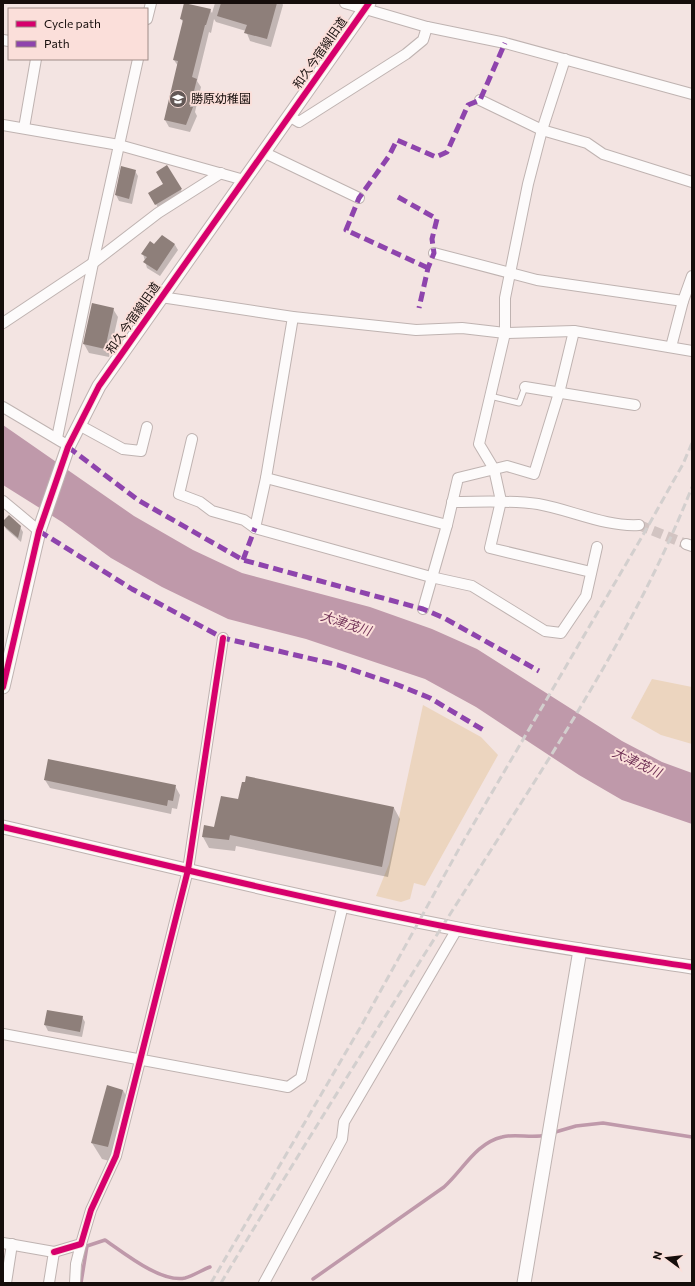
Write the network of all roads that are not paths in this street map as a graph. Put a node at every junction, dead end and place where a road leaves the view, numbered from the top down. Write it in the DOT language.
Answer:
graph roads {
  1 [pos="150,3"];
  2 [pos="344,3"];
  3 [pos="367,6"];
  4 [pos="148,14"];
  5 [pos="427,27"];
  6 [pos="565,59"];
  7 [pos="36,60"];
  8 [pos="138,60"];
  9 [pos="692,94"];
  10 [pos="480,100"];
  11 [pos="289,116"];
  12 [pos="3,125"];
  13 [pos="24,128"];
  14 [pos="542,130"];
  15 [pos="119,145"];
  16 [pos="263,152"];
  17 [pos="221,173"];
  18 [pos="244,180"];
  19 [pos="692,182"];
  20 [pos="359,198"];
  21 [pos="434,253"];
  22 [pos="93,263"];
  23 [pos="509,274"];
  24 [pos="692,276"];
  25 [pos="161,297"];
  26 [pos="683,301"];
  27 [pos="293,317"];
  28 [pos="3,323"];
  29 [pos="574,331"];
  30 [pos="505,334"];
  31 [pos="671,347"];
  32 [pos="692,351"];
  33 [pos="525,387"];
  34 [pos="558,393"];
  35 [pos="490,396"];
  36 [pos="635,405"];
  37 [pos="3,407"];
  38 [pos="79,425"];
  39 [pos="146,427"];
  40 [pos="58,438"];
  41 [pos="192,439"];
  42 [pos="68,447"];
  43 [pos="494,469"];
  44 [pos="266,478"];
  45 [pos="3,501"];
  46 [pos="501,501"];
  47 [pos="452,502"];
  48 [pos="447,525"];
  49 [pos="640,525"];
  50 [pos="255,528"];
  51 [pos="39,531"];
  52 [pos="596,547"];
  53 [pos="591,572"];
  54 [pos="431,577"];
  55 [pos="423,609"];
  56 [pos="224,638"];
  57 [pos="5,669"];
  58 [pos="3,687"];
  59 [pos="3,827"];
  60 [pos="188,870"];
  61 [pos="343,906"];
  62 [pos="457,929"];
  63 [pos="580,950"];
  64 [pos="692,967"];
  65 [pos="3,1034"];
  66 [pos="140,1059"];
  67 [pos="8,1244"];
  68 [pos="80,1244"];
  69 [pos="54,1252"];
  70 [pos="6,1283"];
  71 [pos="49,1283"];
  72 [pos="75,1283"];
  73 [pos="264,1283"];
  74 [pos="524,1283"];
  1 -- 4 [label="street"];
  2 -- 3 [label="street"];
  3 -- 5 [label="street"];
  3 -- 11 [label="street, 和久今宿線旧道"];
  5 -- 6 [label="street"];
  5 -- 11 [label="street"];
  6 -- 9 [label="street"];
  6 -- 14 [label="street"];
  7 -- 13 [label="street"];
  8 -- 15 [label="street"];
  10 -- 14 [label="street"];
  11 -- 16 [label="street, 和久今宿線旧道"];
  12 -- 13 [label="street"];
  13 -- 15 [label="street"];
  14 -- 19 [label="street"];
  14 -- 23 [label="street"];
  15 -- 17 [label="street"];
  15 -- 22 [label="street"];
  16 -- 18 [label="street, 和久今宿線旧道"];
  16 -- 20 [label="street"];
  17 -- 18 [label="street"];
  17 -- 22 [label="street"];
  18 -- 25 [label="street, 和久今宿線旧道"];
  21 -- 23 [label="street"];
  22 -- 28 [label="street"];
  22 -- 40 [label="street"];
  23 -- 26 [label="street"];
  23 -- 30 [label="street"];
  24 -- 26 [label="street"];
  25 -- 27 [label="street"];
  25 -- 38 [label="street, 和久今宿線旧道"];
  26 -- 31 [label="street"];
  27 -- 30 [label="street"];
  27 -- 44 [label="street"];
  29 -- 30 [label="street"];
  29 -- 31 [label="street"];
  29 -- 34 [label="street"];
  30 -- 35 [label="street"];
  31 -- 32 [label="street"];
  33 -- 34 [label="street"];
  33 -- 35 [label="lane"];
  34 -- 36 [label="street"];
  34 -- 43 [label="street"];
  35 -- 43 [label="street"];
  37 -- 40 [label="street"];
  38 -- 39 [label="street"];
  38 -- 42 [label="street, 和久今宿線旧道"];
  40 -- 42 [label="street"];
  41 -- 50 [label="street"];
  42 -- 51 [label="street, 和久今宿線旧道"];
  43 -- 46 [label="street"];
  43 -- 47 [label="street"];
  44 -- 48 [label="street"];
  44 -- 50 [label="street"];
  45 -- 51 [label="street"];
  46 -- 47 [label="street"];
  46 -- 49 [label="street"];
  46 -- 53 [label="street"];
  47 -- 48 [label="street"];
  48 -- 54 [label="street"];
  50 -- 54 [label="street"];
  51 -- 57 [label="street, 和久今宿線旧道"];
  52 -- 53 [label="street"];
  53 -- 54 [label="street"];
  54 -- 55 [label="street"];
  56 -- 60 [label="street"];
  57 -- 58 [label="street, 和久今宿線旧道"];
  59 -- 60 [label="street"];
  60 -- 61 [label="street"];
  60 -- 66 [label="street"];
  61 -- 62 [label="street"];
  61 -- 66 [label="street"];
  62 -- 63 [label="street"];
  62 -- 73 [label="street"];
  63 -- 64 [label="street"];
  63 -- 74 [label="street"];
  65 -- 66 [label="street"];
  66 -- 68 [label="street"];
  67 -- 69 [label="street"];
  67 -- 70 [label="street"];
  68 -- 69 [label="street"];
  68 -- 72 [label="street"];
  69 -- 71 [label="street"];
}
